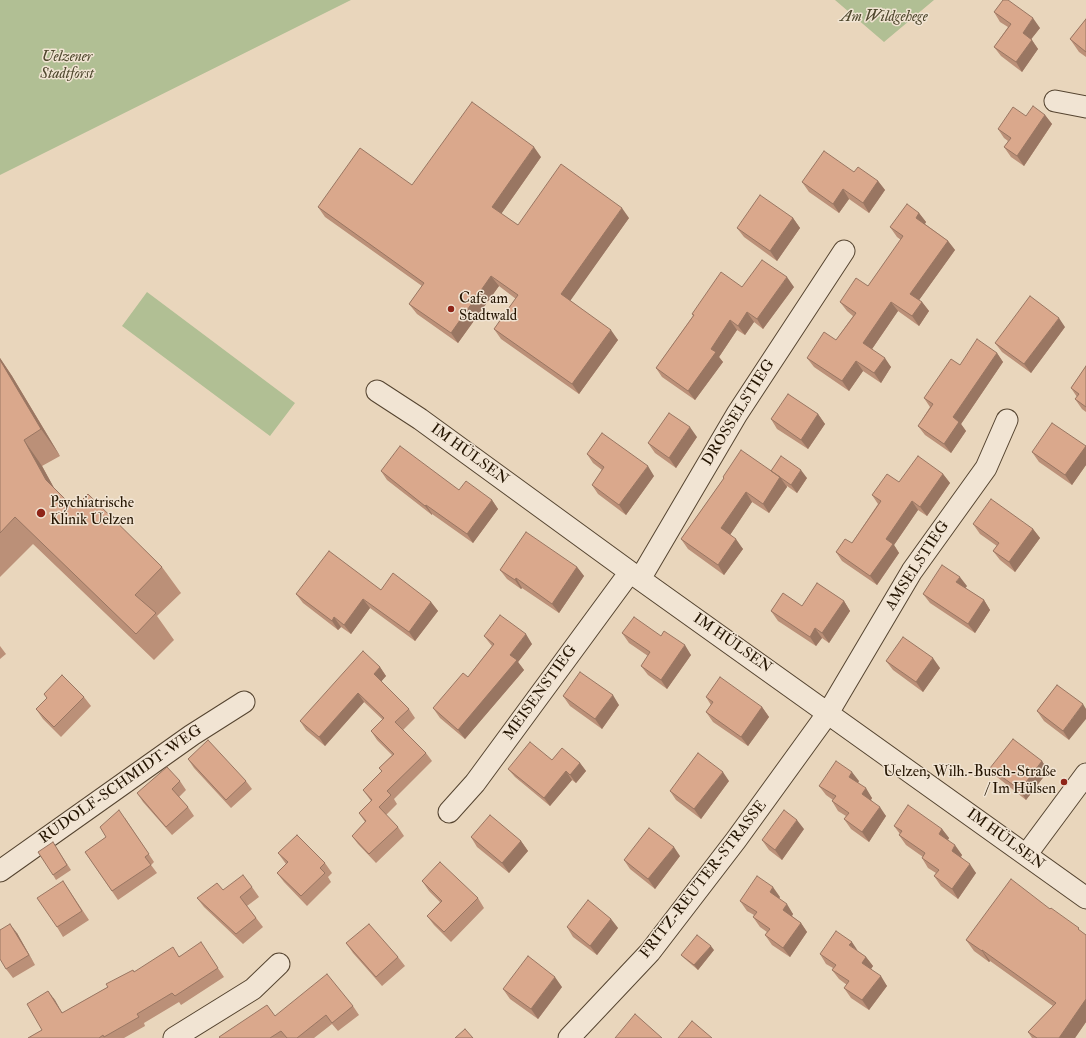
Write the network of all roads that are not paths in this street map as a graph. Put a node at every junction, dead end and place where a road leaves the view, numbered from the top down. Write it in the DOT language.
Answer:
graph roads {
  1 [pos="1055,101"];
  2 [pos="1086,108"];
  3 [pos="844,251"];
  4 [pos="377,391"];
  5 [pos="1007,420"];
  6 [pos="635,575"];
  7 [pos="244,702"];
  8 [pos="828,713"];
  9 [pos="1086,774"];
  10 [pos="449,812"];
  11 [pos="1026,855"];
  12 [pos="0,871"];
  13 [pos="1086,898"];
  14 [pos="279,964"];
  15 [pos="174,1038"];
  16 [pos="569,1038"];
  1 -- 2 [label="street"];
  3 -- 6 [label="street, DROSSELSTIEG"];
  4 -- 6 [label="street, IM HÜLSEN"];
  5 -- 8 [label="street, AMSELSTIEG"];
  6 -- 8 [label="street, IM HÜLSEN"];
  6 -- 10 [label="street, MEISENSTIEG"];
  7 -- 12 [label="street, RUDOLF-SCHMIDT-WEG"];
  8 -- 11 [label="street, IM HÜLSEN"];
  8 -- 16 [label="street, FRITZ-REUTER-STRASSE"];
  9 -- 11 [label="street"];
  11 -- 13 [label="street, IM HÜLSEN"];
  14 -- 15 [label="street"];
}
